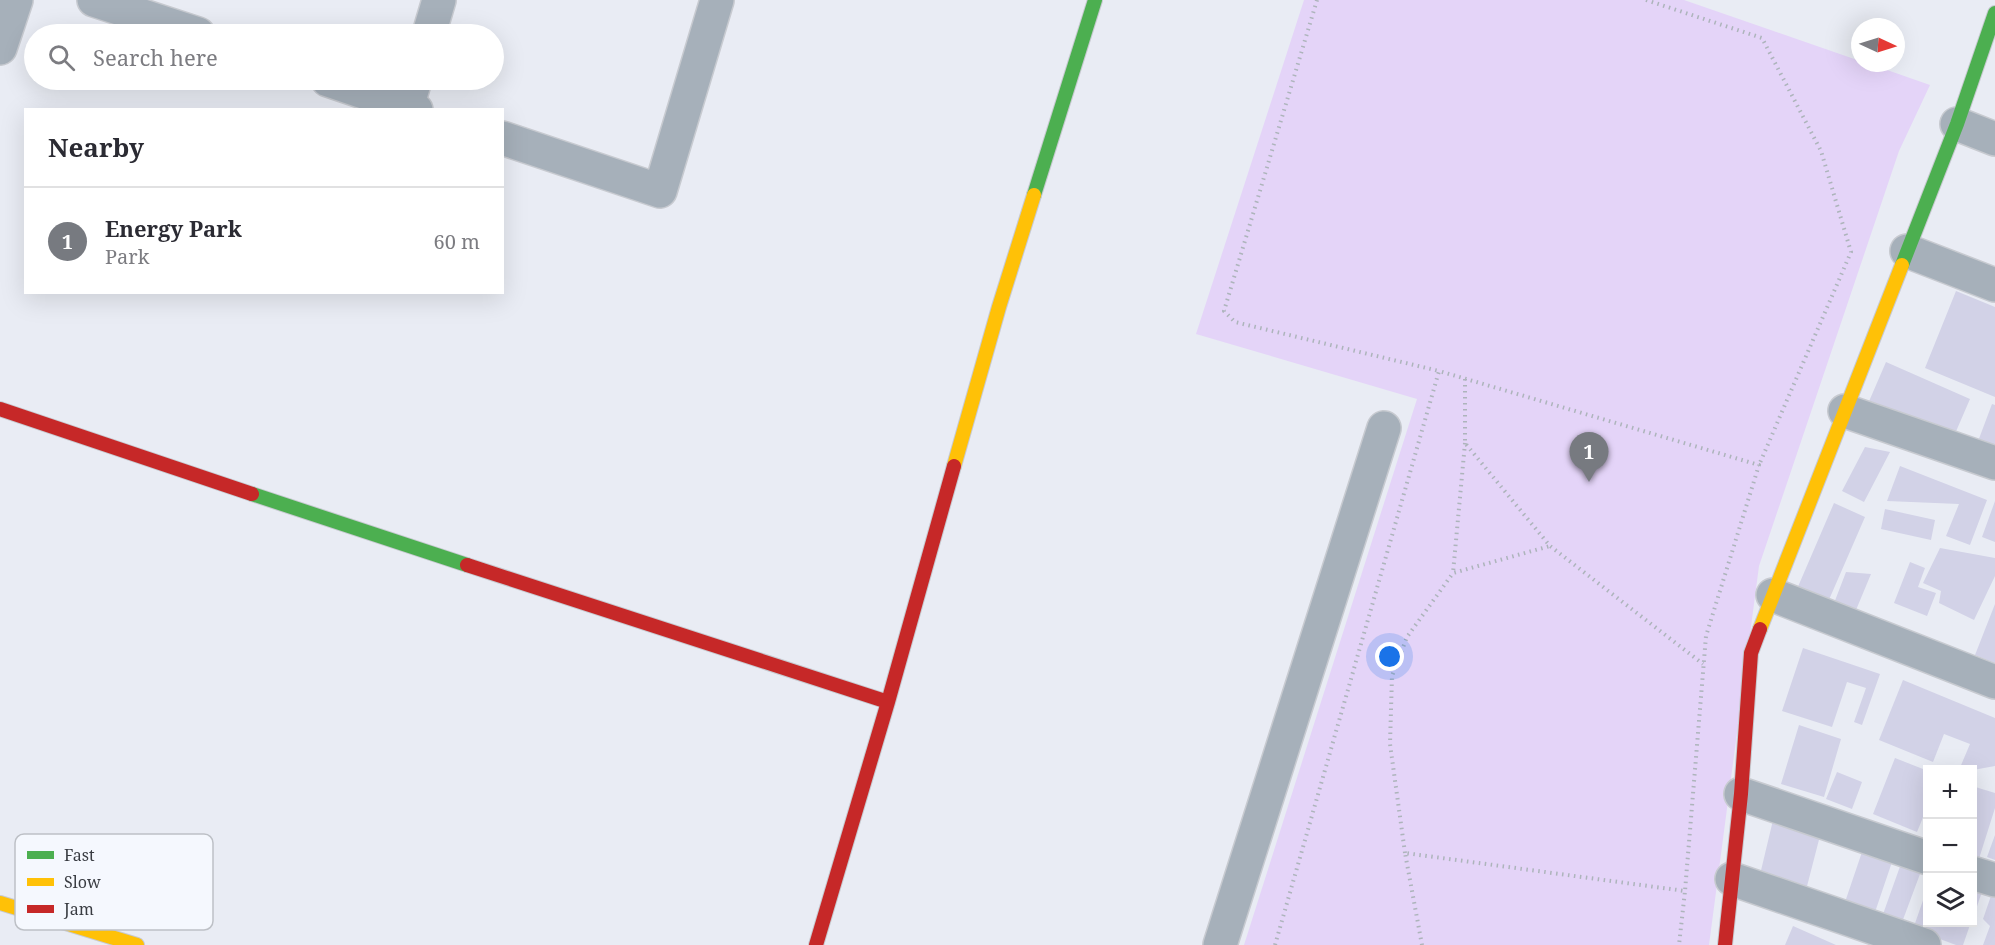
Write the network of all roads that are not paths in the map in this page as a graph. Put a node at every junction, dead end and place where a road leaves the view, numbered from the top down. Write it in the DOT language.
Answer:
graph roads {
  1 [pos="16,0"];
  2 [pos="439,0"];
  3 [pos="717,0"];
  4 [pos="1095,0"];
  5 [pos="110,2"];
  6 [pos="1995,13"];
  7 [pos="170,24"];
  8 [pos="432,24"];
  9 [pos="0,48"];
  10 [pos="373,90"];
  11 [pos="413,99"];
  12 [pos="1957,124"];
  13 [pos="504,139"];
  14 [pos="1995,139"];
  15 [pos="1907,251"];
  16 [pos="1995,285"];
  17 [pos="0,409"];
  18 [pos="1845,411"];
  19 [pos="1384,428"];
  20 [pos="1995,463"];
  21 [pos="1773,595"];
  22 [pos="1995,682"];
  23 [pos="888,702"];
  24 [pos="1741,794"];
  25 [pos="1923,856"];
  26 [pos="1977,875"];
  27 [pos="1732,879"];
  28 [pos="1995,880"];
  29 [pos="0,903"];
  30 [pos="15,908"];
  31 [pos="88,930"];
  32 [pos="137,945"];
  33 [pos="816,945"];
  34 [pos="1220,945"];
  35 [pos="1725,945"];
  36 [pos="1924,945"];
  1 -- 9 [label="street"];
  2 -- 8 [label="street"];
  3 -- 13 [label="street"];
  4 -- 23 [label="street"];
  5 -- 7 [label="street"];
  6 -- 12 [label="street"];
  10 -- 11 [label="street"];
  12 -- 14 [label="street"];
  12 -- 15 [label="street"];
  15 -- 16 [label="street"];
  15 -- 18 [label="street"];
  17 -- 23 [label="street"];
  18 -- 20 [label="street"];
  18 -- 21 [label="street"];
  19 -- 34 [label="street"];
  21 -- 22 [label="street"];
  21 -- 24 [label="street"];
  23 -- 33 [label="street"];
  24 -- 25 [label="street"];
  24 -- 27 [label="street"];
  26 -- 28 [label="street"];
  27 -- 35 [label="street"];
  27 -- 36 [label="street"];
  29 -- 30 [label="street"];
  31 -- 32 [label="street"];
}
